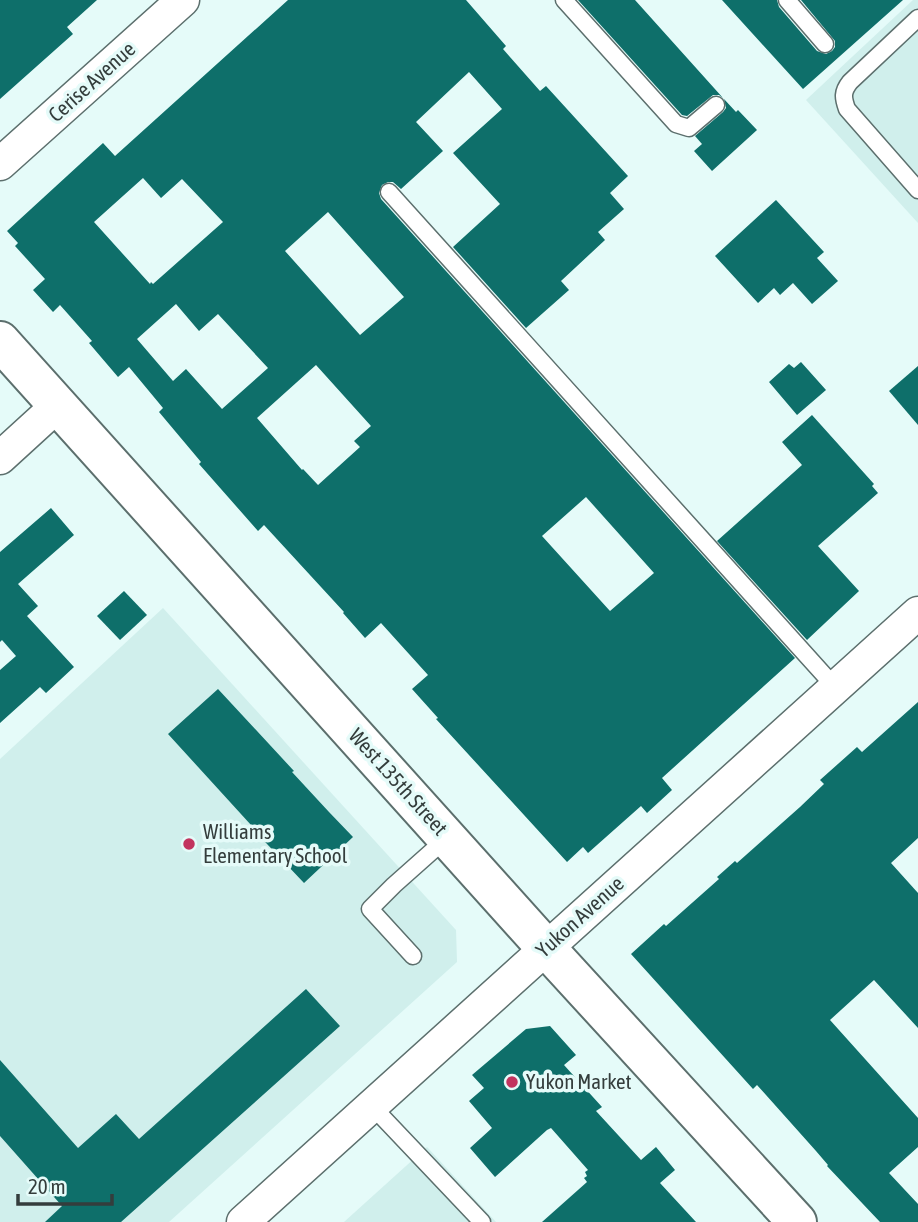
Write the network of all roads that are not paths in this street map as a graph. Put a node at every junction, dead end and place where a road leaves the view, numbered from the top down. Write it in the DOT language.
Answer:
graph roads {
  1 [pos="183,0"];
  2 [pos="564,0"];
  3 [pos="787,0"];
  4 [pos="918,18"];
  5 [pos="825,44"];
  6 [pos="716,105"];
  7 [pos="0,164"];
  8 [pos="918,190"];
  9 [pos="389,192"];
  10 [pos="0,341"];
  11 [pos="58,405"];
  12 [pos="0,458"];
  13 [pos="918,612"];
  14 [pos="835,687"];
  15 [pos="448,837"];
  16 [pos="546,948"];
  17 [pos="413,956"];
  18 [pos="371,1105"];
  19 [pos="243,1222"];
  20 [pos="482,1222"];
  21 [pos="797,1222"];
  1 -- 7 [label="street, Cerise Avenue"];
  2 -- 6 [label="lane"];
  3 -- 5 [label="lane"];
  4 -- 8 [label="lane"];
  9 -- 14 [label="lane"];
  10 -- 11 [label="street, West 135th Street"];
  11 -- 12 [label="street"];
  11 -- 15 [label="street, West 135th Street"];
  13 -- 14 [label="street, Yukon Avenue"];
  14 -- 16 [label="street, Yukon Avenue"];
  15 -- 16 [label="street, West 135th Street"];
  15 -- 17 [label="lane"];
  16 -- 18 [label="street, Yukon Avenue"];
  16 -- 21 [label="street, West 135th Street"];
  18 -- 19 [label="street, Yukon Avenue"];
  18 -- 20 [label="lane"];
}
